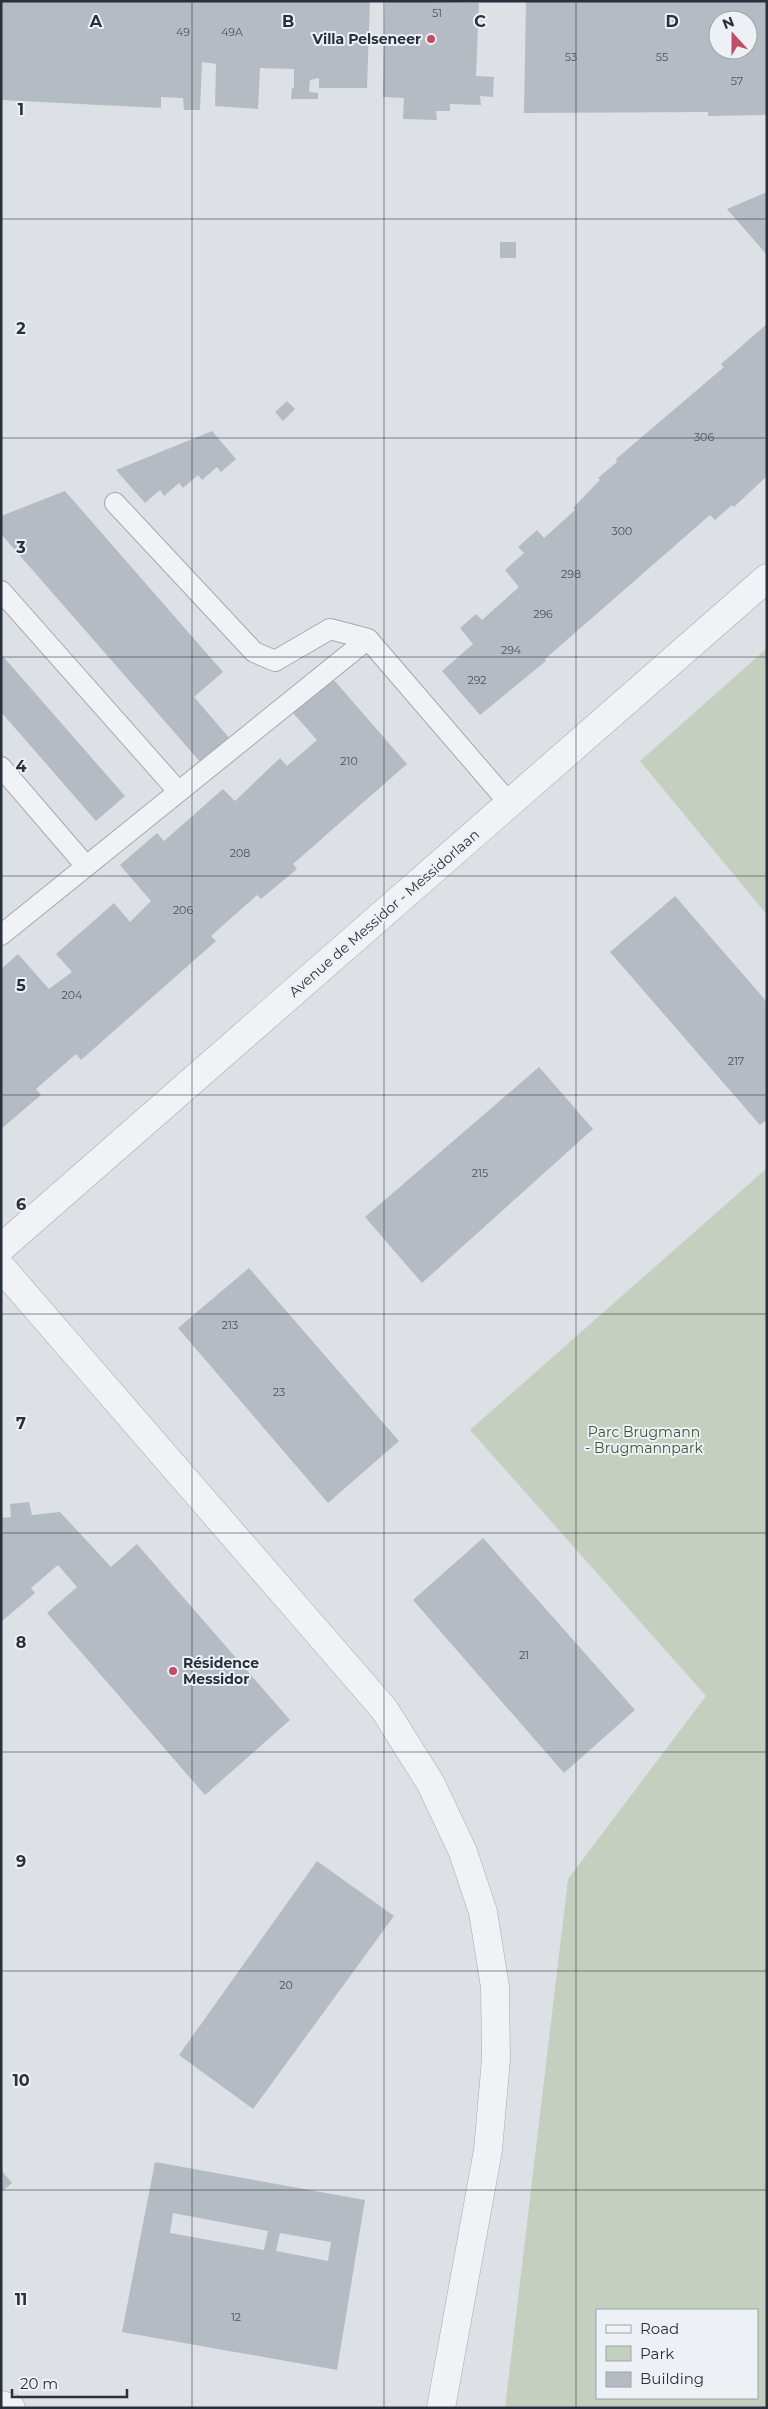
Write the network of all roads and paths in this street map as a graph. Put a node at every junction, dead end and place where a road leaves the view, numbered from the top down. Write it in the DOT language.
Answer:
graph roads {
  1 [pos="116,503"];
  2 [pos="767,578"];
  3 [pos="1,591"];
  4 [pos="368,639"];
  5 [pos="1,767"];
  6 [pos="178,791"];
  7 [pos="510,803"];
  8 [pos="86,866"];
  9 [pos="5,924"];
  10 [pos="1,1248"];
  11 [pos="1,1267"];
  12 [pos="1,2405"];
  13 [pos="11,2408"];
  14 [pos="441,2408"];
  1 -- 4 [label="lane"];
  2 -- 7 [label="street, Avenue de Messidor - Messidorlaan"];
  3 -- 6 [label="lane"];
  4 -- 6 [label="lane"];
  4 -- 7 [label="lane"];
  5 -- 8 [label="lane"];
  6 -- 8 [label="lane"];
  7 -- 10 [label="street, Avenue de Messidor - Messidorlaan"];
  8 -- 9 [label="lane"];
  11 -- 14 [label="street"];
  12 -- 13 [label="street"];
}
